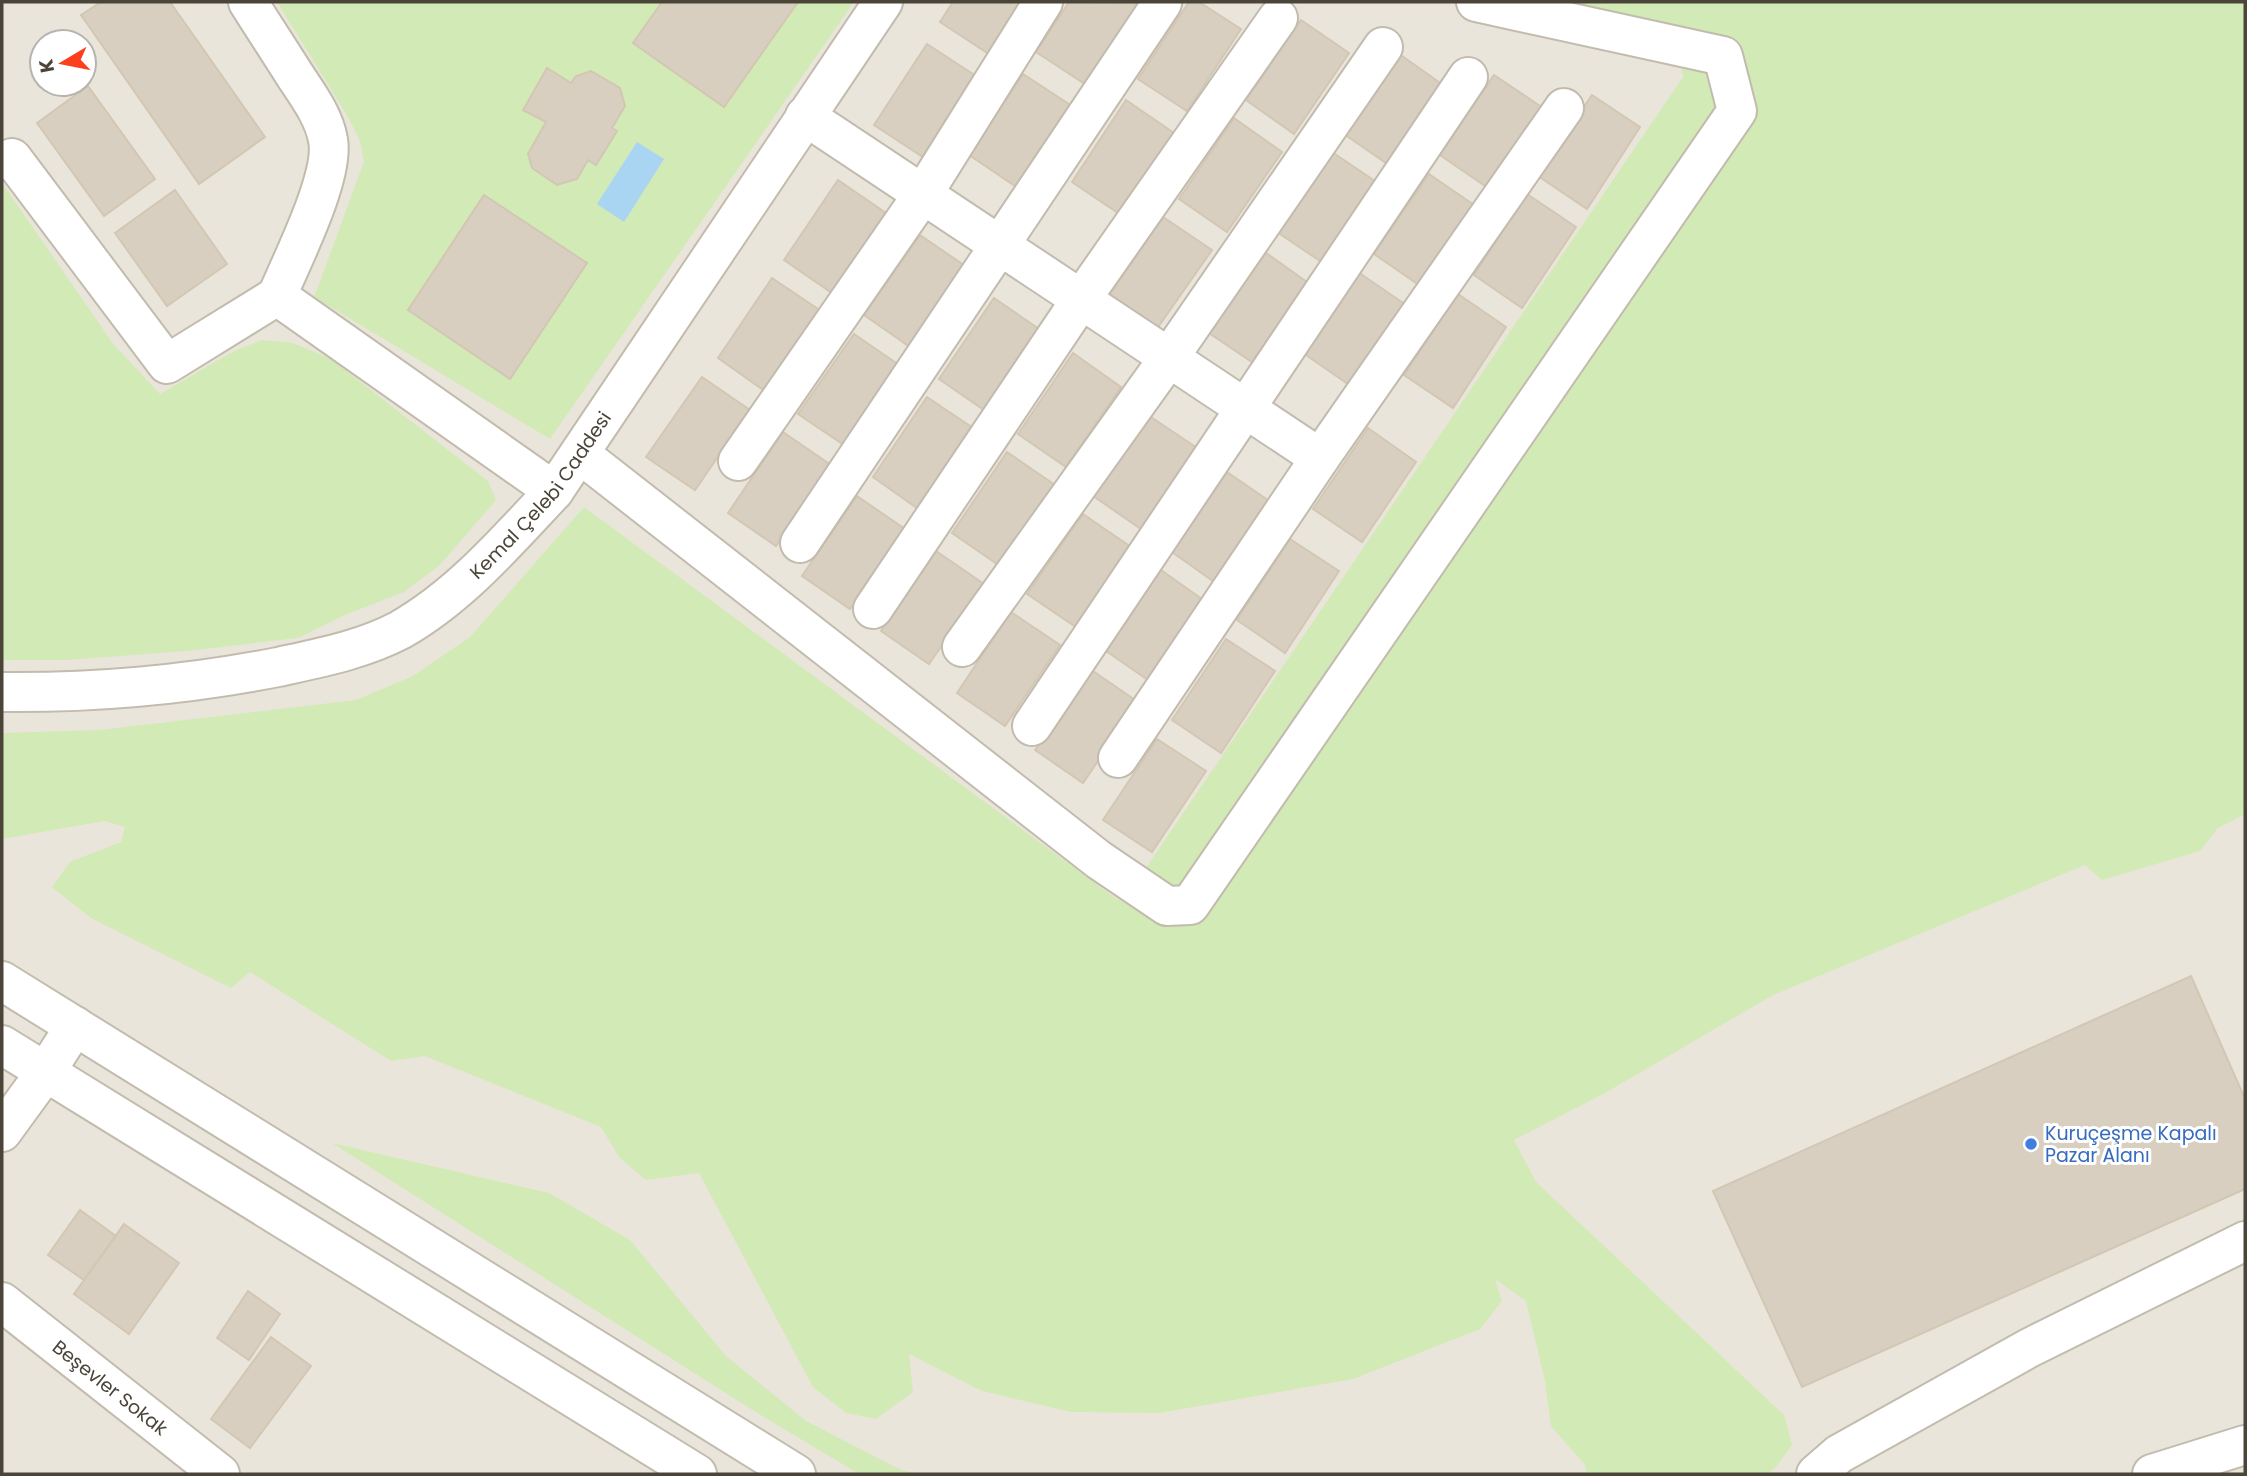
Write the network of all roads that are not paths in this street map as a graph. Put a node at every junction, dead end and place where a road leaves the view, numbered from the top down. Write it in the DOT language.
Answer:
graph roads {
  1 [pos="248,2"];
  2 [pos="883,2"];
  3 [pos="1043,2"];
  4 [pos="1476,2"];
  5 [pos="1162,3"];
  6 [pos="1278,18"];
  7 [pos="1382,47"];
  8 [pos="1468,76"];
  9 [pos="1564,108"];
  10 [pos="805,116"];
  11 [pos="12,158"];
  12 [pos="923,194"];
  13 [pos="1001,245"];
  14 [pos="277,296"];
  15 [pos="1082,298"];
  16 [pos="1168,359"];
  17 [pos="1245,409"];
  18 [pos="580,454"];
  19 [pos="1320,458"];
  20 [pos="738,461"];
  21 [pos="554,491"];
  22 [pos="800,542"];
  23 [pos="873,609"];
  24 [pos="962,647"];
  25 [pos="2,692"];
  26 [pos="1032,726"];
  27 [pos="1118,758"];
  28 [pos="2,981"];
  29 [pos="75,1026"];
  30 [pos="2,1045"];
  31 [pos="45,1073"];
  32 [pos="2,1132"];
  33 [pos="2245,1241"];
  34 [pos="2,1302"];
  35 [pos="2245,1445"];
  36 [pos="220,1474"];
  37 [pos="697,1474"];
  38 [pos="796,1474"];
  39 [pos="1816,1474"];
  40 [pos="2152,1474"];
  1 -- 14 [label="street"];
  2 -- 10 [label="street, Kemal Çelebi Caddesi"];
  3 -- 12 [label="street"];
  4 -- 18 [label="street"];
  5 -- 13 [label="street"];
  6 -- 15 [label="street"];
  7 -- 16 [label="street"];
  8 -- 17 [label="street"];
  9 -- 19 [label="street"];
  10 -- 12 [label="street"];
  10 -- 18 [label="street, Kemal Çelebi Caddesi"];
  11 -- 14 [label="street"];
  12 -- 13 [label="street"];
  12 -- 20 [label="street"];
  13 -- 15 [label="street"];
  13 -- 22 [label="street"];
  14 -- 21 [label="street"];
  15 -- 16 [label="street"];
  15 -- 23 [label="street"];
  16 -- 17 [label="street"];
  16 -- 24 [label="street"];
  17 -- 19 [label="street"];
  17 -- 26 [label="street"];
  18 -- 21 [label="street, Kemal Çelebi Caddesi"];
  19 -- 27 [label="street"];
  21 -- 25 [label="street, Kemal Çelebi Caddesi"];
  28 -- 29 [label="street"];
  29 -- 31 [label="street"];
  29 -- 38 [label="street"];
  30 -- 31 [label="street"];
  31 -- 32 [label="street"];
  31 -- 37 [label="street"];
  33 -- 39 [label="street"];
  34 -- 36 [label="street, Beşevler Sokak"];
  35 -- 40 [label="street"];
}
